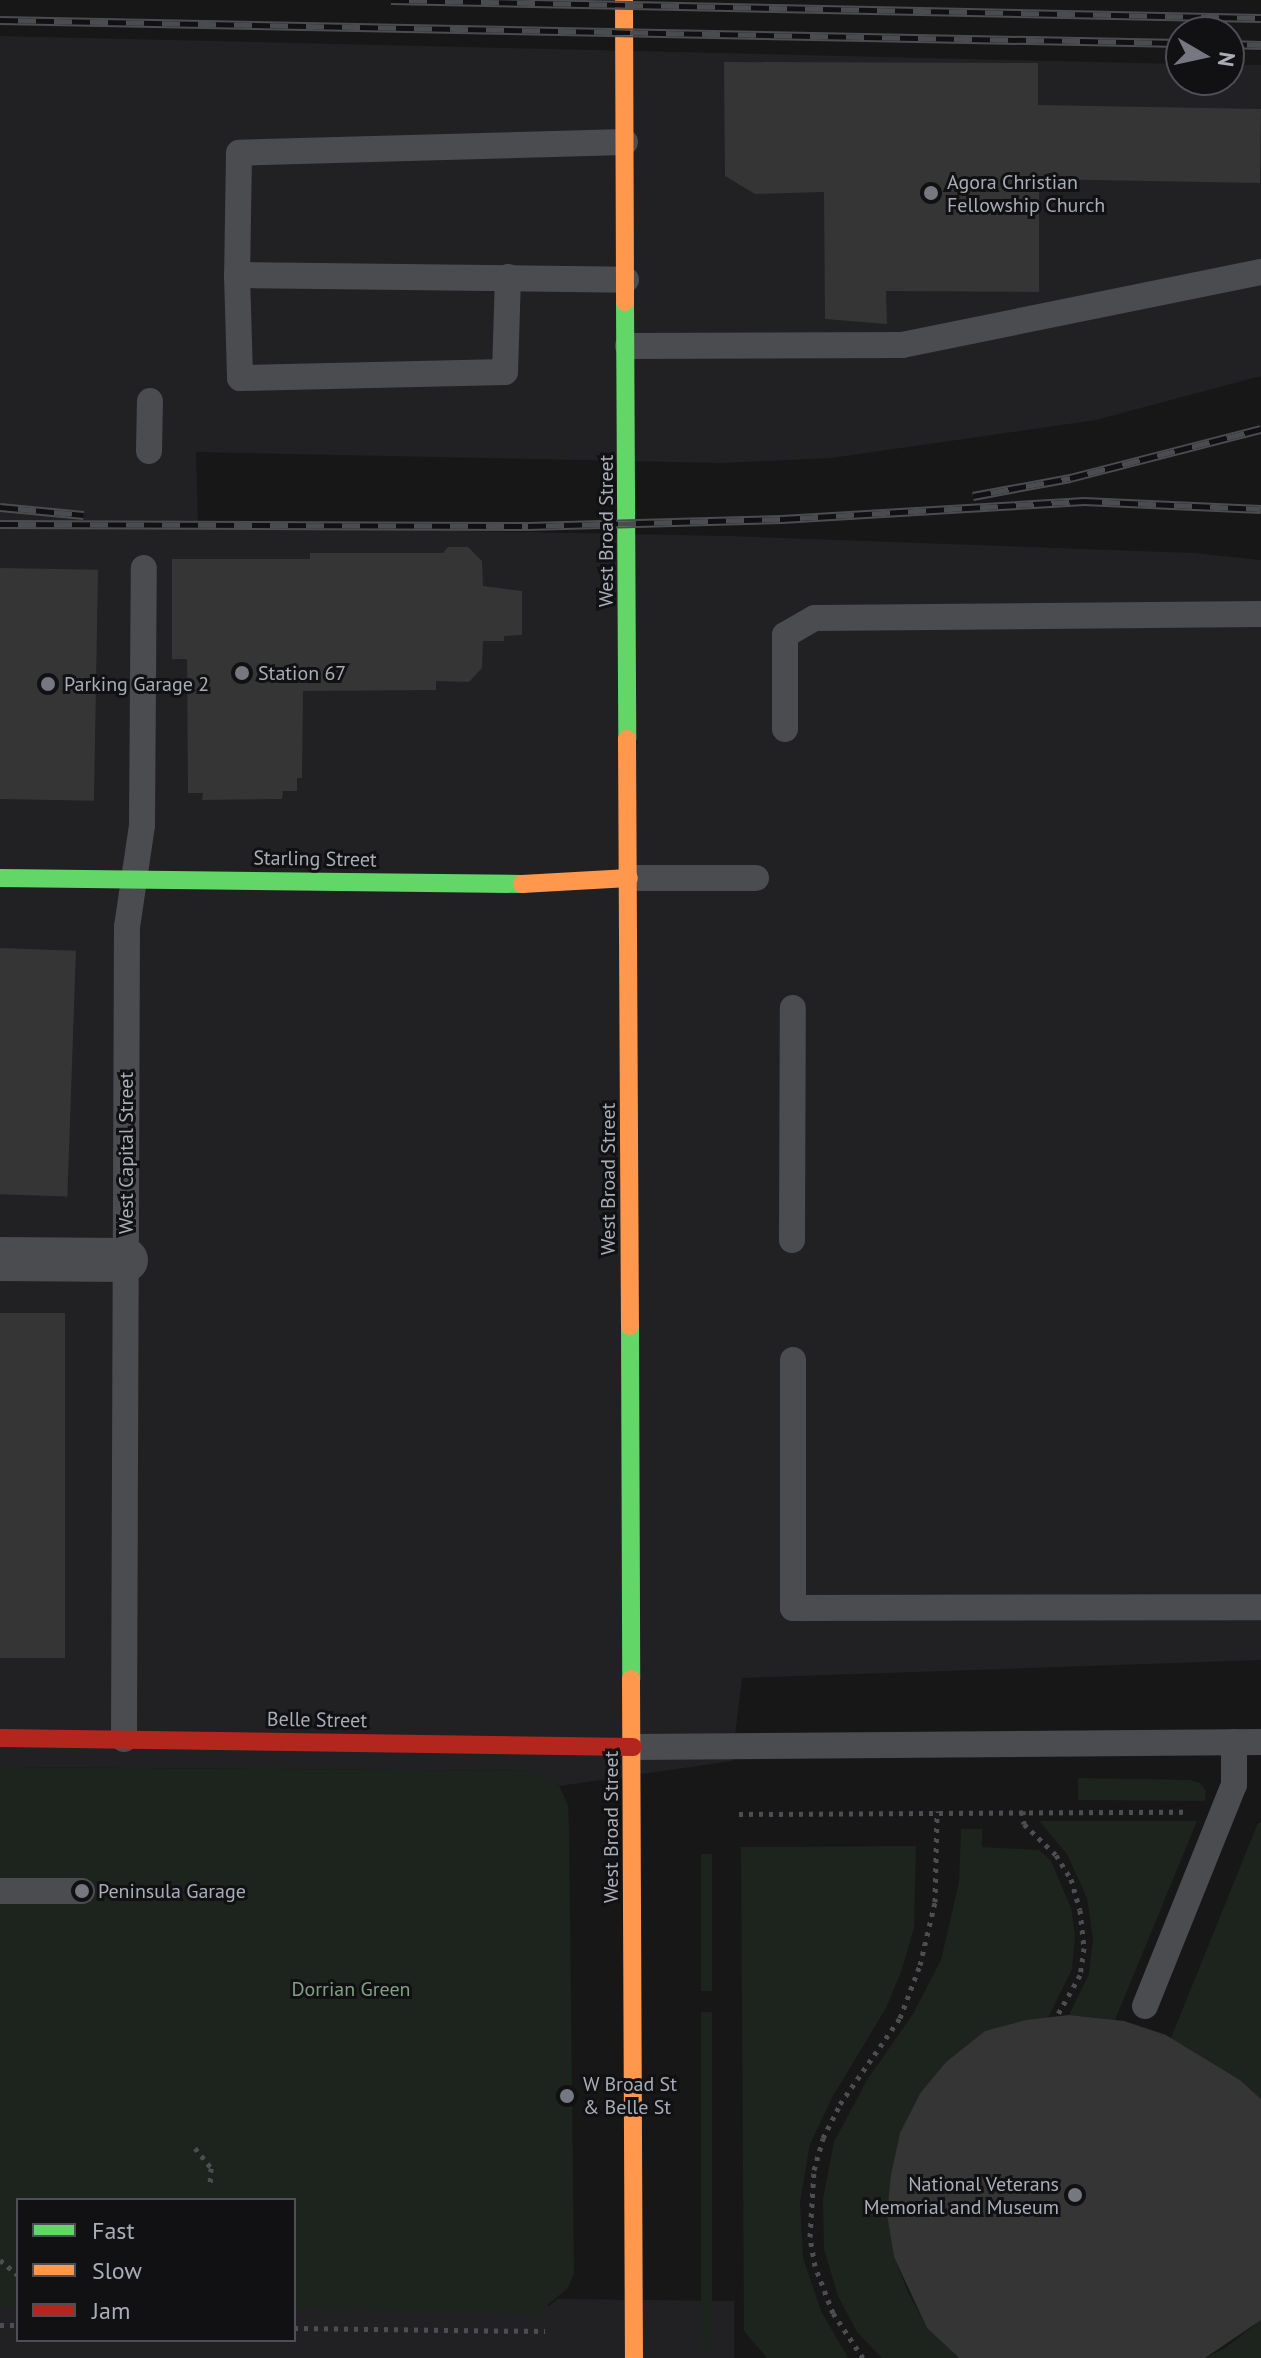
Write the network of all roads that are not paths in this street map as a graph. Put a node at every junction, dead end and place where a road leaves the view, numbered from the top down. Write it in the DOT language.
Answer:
graph roads {
  1 [pos="624,0"];
  2 [pos="625,142"];
  3 [pos="1261,272"];
  4 [pos="237,275"];
  5 [pos="508,277"];
  6 [pos="626,280"];
  7 [pos="628,346"];
  8 [pos="150,401"];
  9 [pos="149,451"];
  10 [pos="144,568"];
  11 [pos="1261,614"];
  12 [pos="785,729"];
  13 [pos="0,878"];
  14 [pos="629,878"];
  15 [pos="756,878"];
  16 [pos="136,881"];
  17 [pos="793,1008"];
  18 [pos="792,1240"];
  19 [pos="0,1259"];
  20 [pos="126,1260"];
  21 [pos="793,1360"];
  22 [pos="1261,1607"];
  23 [pos="0,1738"];
  24 [pos="124,1739"];
  25 [pos="1234,1742"];
  26 [pos="1261,1742"];
  27 [pos="633,1747"];
  28 [pos="0,1891"];
  29 [pos="82,1891"];
  30 [pos="1145,2006"];
  31 [pos="634,2358"];
  1 -- 2 [label="main road, West Broad Street"];
  2 -- 4 [label="lane"];
  2 -- 6 [label="main road, West Broad Street"];
  3 -- 7 [label="lane"];
  4 -- 5 [label="lane"];
  4 -- 5 [label="lane"];
  5 -- 6 [label="lane"];
  6 -- 7 [label="main road, West Broad Street"];
  7 -- 14 [label="main road, West Broad Street"];
  8 -- 9 [label="lane"];
  10 -- 16 [label="lane, West Capital Street"];
  11 -- 12 [label="lane"];
  13 -- 16 [label="main road, Starling Street"];
  14 -- 15 [label="lane"];
  14 -- 16 [label="main road, Starling Street"];
  14 -- 27 [label="main road, West Broad Street"];
  16 -- 20 [label="lane, West Capital Street"];
  17 -- 18 [label="lane"];
  19 -- 20 [label="street"];
  20 -- 24 [label="lane, West Capital Street"];
  21 -- 22 [label="lane"];
  23 -- 24 [label="main road, Belle Street"];
  24 -- 27 [label="main road, Belle Street"];
  25 -- 26 [label="lane"];
  25 -- 27 [label="lane"];
  25 -- 30 [label="lane"];
  27 -- 31 [label="main road, West Broad Street"];
  28 -- 29 [label="lane"];
}
